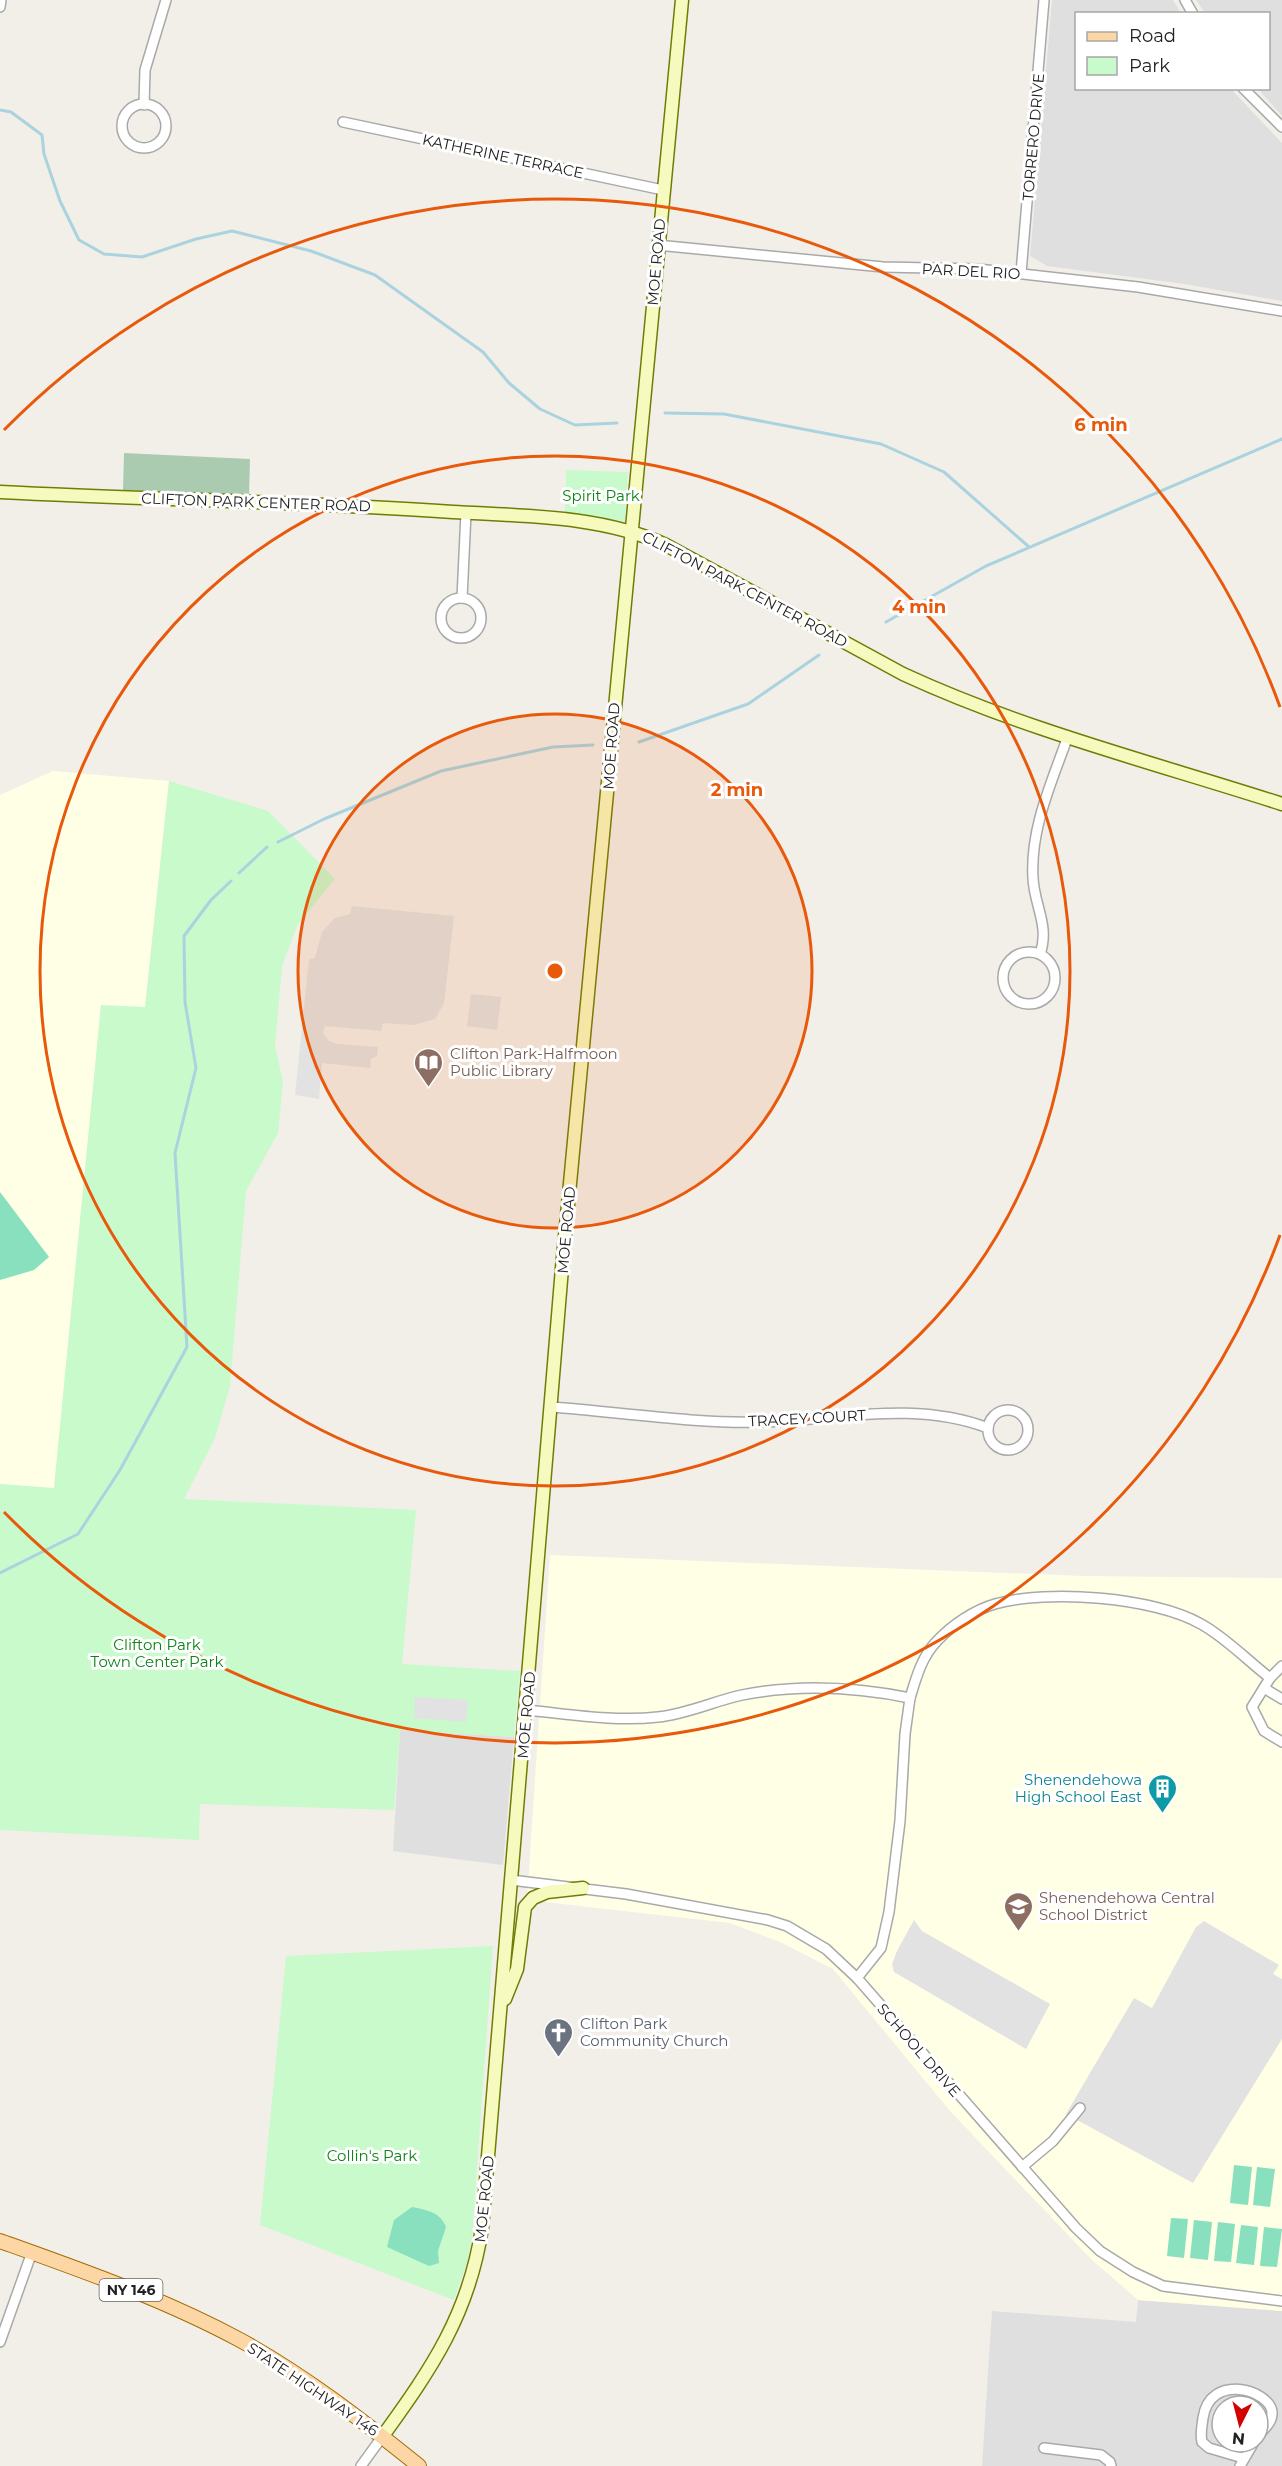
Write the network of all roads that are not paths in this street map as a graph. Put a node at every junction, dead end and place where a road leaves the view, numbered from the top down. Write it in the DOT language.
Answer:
graph roads {
  1 [pos="1,0"];
  2 [pos="166,0"];
  3 [pos="682,0"];
  4 [pos="1044,0"];
  5 [pos="0,7"];
  6 [pos="1245,90"];
  7 [pos="144,105"];
  8 [pos="343,122"];
  9 [pos="1282,127"];
  10 [pos="663,190"];
  11 [pos="657,245"];
  12 [pos="1021,273"];
  13 [pos="1282,311"];
  14 [pos="0,492"];
  15 [pos="466,513"];
  16 [pos="631,531"];
  17 [pos="462,598"];
  18 [pos="1068,736"];
  19 [pos="1282,804"];
  20 [pos="1040,954"];
  21 [pos="552,1407"];
  22 [pos="988,1428"];
  23 [pos="1282,1666"];
  24 [pos="1270,1678"];
  25 [pos="1264,1688"];
  26 [pos="910,1698"];
  27 [pos="1282,1699"];
  28 [pos="526,1710"];
  29 [pos="1282,1742"];
  30 [pos="511,1880"];
  31 [pos="583,1888"];
  32 [pos="857,1978"];
  33 [pos="501,2012"];
  34 [pos="1080,2108"];
  35 [pos="1022,2166"];
  36 [pos="0,2241"];
  37 [pos="32,2252"];
  38 [pos="1282,2301"];
  39 [pos="0,2342"];
  40 [pos="1215,2394"];
  41 [pos="1252,2394"];
  42 [pos="1210,2398"];
  43 [pos="382,2437"];
  44 [pos="1044,2448"];
  45 [pos="1210,2448"];
  46 [pos="1223,2454"];
  47 [pos="1241,2462"];
  48 [pos="361,2466"];
  49 [pos="419,2466"];
  50 [pos="1111,2466"];
  1 -- 5 [label="street"];
  2 -- 7 [label="street"];
  3 -- 10 [label="street, MOE ROAD"];
  4 -- 12 [label="street, TORRERO DRIVE"];
  6 -- 9 [label="street"];
  7 -- 7 [label="street"];
  8 -- 10 [label="street, KATHERINE TERRACE"];
  10 -- 11 [label="street, MOE ROAD"];
  11 -- 12 [label="street, PAR DEL RIO"];
  11 -- 16 [label="street, MOE ROAD"];
  12 -- 13 [label="street, PAR DEL RIO"];
  14 -- 15 [label="street, CLIFTON PARK CENTER ROAD"];
  15 -- 16 [label="street, CLIFTON PARK CENTER ROAD"];
  15 -- 17 [label="street"];
  16 -- 18 [label="street, CLIFTON PARK CENTER ROAD"];
  16 -- 21 [label="street, MOE ROAD"];
  17 -- 17 [label="street"];
  18 -- 19 [label="street, CLIFTON PARK CENTER ROAD"];
  18 -- 20 [label="street"];
  20 -- 20 [label="street"];
  21 -- 22 [label="street, TRACEY COURT"];
  21 -- 28 [label="street, MOE ROAD"];
  22 -- 22 [label="street"];
  23 -- 24 [label="street"];
  24 -- 25 [label="street"];
  24 -- 26 [label="street"];
  25 -- 27 [label="street"];
  25 -- 29 [label="street"];
  26 -- 28 [label="street"];
  26 -- 32 [label="street"];
  28 -- 30 [label="street, MOE ROAD"];
  30 -- 31 [label="street, SCHOOL DRIVE"];
  30 -- 33 [label="street, MOE ROAD"];
  31 -- 32 [label="street, SCHOOL DRIVE"];
  31 -- 33 [label="street"];
  32 -- 35 [label="street, SCHOOL DRIVE"];
  33 -- 43 [label="street, MOE ROAD"];
  34 -- 35 [label="street"];
  35 -- 38 [label="street, SCHOOL DRIVE"];
  36 -- 37 [label="main road, STATE HIGHWAY 146 / NY 146"];
  37 -- 39 [label="street"];
  37 -- 43 [label="main road, STATE HIGHWAY 146 / NY 146"];
  40 -- 41 [label="street"];
  42 -- 45 [label="street"];
  43 -- 48 [label="street"];
  43 -- 49 [label="main road, STATE HIGHWAY 146 / NY 146"];
  44 -- 50 [label="street"];
  46 -- 47 [label="street"];
}
